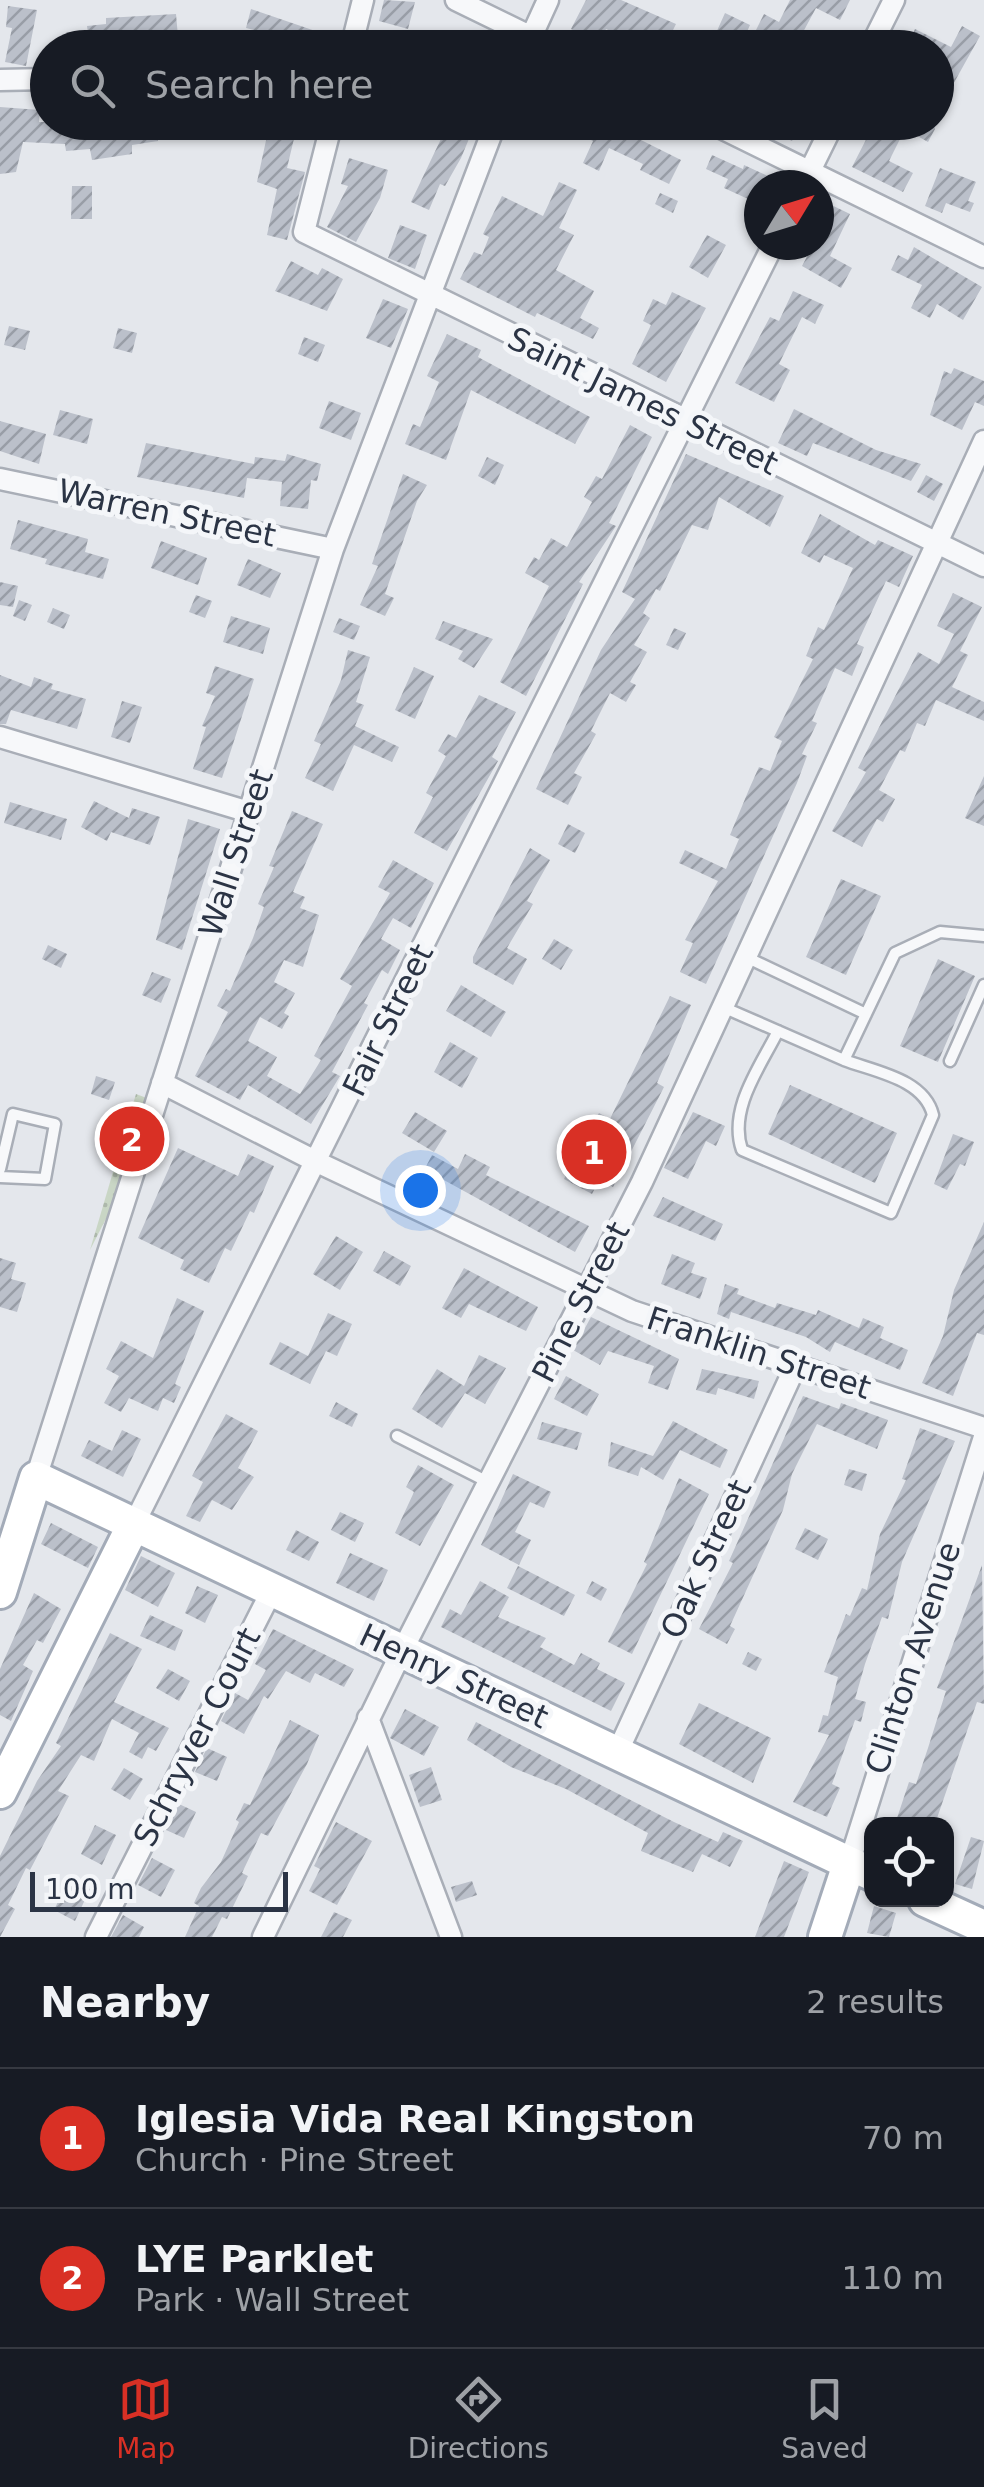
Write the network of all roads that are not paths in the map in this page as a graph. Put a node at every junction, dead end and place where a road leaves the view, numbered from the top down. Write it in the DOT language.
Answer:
graph roads {
  1 [pos="363,0"];
  2 [pos="456,0"];
  3 [pos="548,0"];
  4 [pos="894,0"];
  5 [pos="356,30"];
  6 [pos="507,30"];
  7 [pos="534,30"];
  8 [pos="879,30"];
  9 [pos="30,79"];
  10 [pos="0,80"];
  11 [pos="327,140"];
  12 [pos="489,140"];
  13 [pos="741,140"];
  14 [pos="825,140"];
  15 [pos="792,170"];
  16 [pos="810,170"];
  17 [pos="834,190"];
  18 [pos="984,257"];
  19 [pos="766,260"];
  20 [pos="426,296"];
  21 [pos="686,422"];
  22 [pos="984,442"];
  23 [pos="0,479"];
  24 [pos="938,544"];
  25 [pos="333,549"];
  26 [pos="984,566"];
  27 [pos="0,737"];
  28 [pos="249,812"];
  29 [pos="984,936"];
  30 [pos="748,958"];
  31 [pos="984,985"];
  32 [pos="726,1008"];
  33 [pos="866,1014"];
  34 [pos="778,1031"];
  35 [pos="844,1060"];
  36 [pos="950,1061"];
  37 [pos="162,1083"];
  38 [pos="318,1162"];
  39 [pos="0,1169"];
  40 [pos="0,1177"];
  41 [pos="586,1292"];
  42 [pos="796,1365"];
  43 [pos="984,1428"];
  44 [pos="396,1436"];
  45 [pos="984,1437"];
  46 [pos="36,1478"];
  47 [pos="488,1482"];
  48 [pos="134,1524"];
  49 [pos="272,1590"];
  50 [pos="0,1592"];
  51 [pos="402,1651"];
  52 [pos="368,1718"];
  53 [pos="617,1753"];
  54 [pos="0,1792"];
  55 [pos="860,1869"];
  56 [pos="940,1907"];
  57 [pos="984,1927"];
  58 [pos="96,1937"];
  59 [pos="263,1937"];
  60 [pos="451,1937"];
  61 [pos="825,1937"];
  1 -- 5 [label="street"];
  2 -- 6 [label="street"];
  3 -- 7 [label="street"];
  4 -- 8 [label="street"];
  9 -- 10 [label="street"];
  11 -- 20 [label="street, Saint James Street"];
  12 -- 20 [label="street, Wall Street"];
  13 -- 15 [label="street"];
  14 -- 16 [label="street"];
  17 -- 18 [label="street"];
  19 -- 21 [label="street, Fair Street"];
  20 -- 21 [label="street, Saint James Street"];
  20 -- 25 [label="street, Wall Street"];
  21 -- 24 [label="street, Saint James Street"];
  21 -- 38 [label="street, Fair Street"];
  22 -- 24 [label="street, Pine Street"];
  23 -- 25 [label="street, Warren Street"];
  24 -- 26 [label="street, Saint James Street"];
  24 -- 30 [label="street, Pine Street"];
  25 -- 28 [label="street, Wall Street"];
  27 -- 28 [label="street"];
  28 -- 37 [label="street, Wall Street"];
  29 -- 33 [label="lane"];
  30 -- 32 [label="street, Pine Street"];
  30 -- 33 [label="lane"];
  31 -- 36 [label="lane"];
  32 -- 34 [label="lane"];
  32 -- 41 [label="street, Pine Street"];
  33 -- 35 [label="lane"];
  34 -- 35 [label="lane"];
  34 -- 35 [label="lane"];
  37 -- 38 [label="street, Franklin Street"];
  37 -- 46 [label="street, Wall Street"];
  38 -- 41 [label="street, Franklin Street"];
  38 -- 48 [label="street, Fair Street"];
  39 -- 40 [label="lane"];
  41 -- 42 [label="street, Franklin Street"];
  41 -- 47 [label="street, Pine Street"];
  42 -- 43 [label="street, Franklin Street"];
  42 -- 53 [label="street, Oak Street"];
  44 -- 47 [label="lane"];
  45 -- 55 [label="street, Clinton Avenue"];
  46 -- 48 [label="main road, Henry Street"];
  46 -- 50 [label="main road, Wall Street"];
  47 -- 51 [label="street, Pine Street"];
  48 -- 49 [label="main road, Henry Street"];
  48 -- 54 [label="main road, Fair Street"];
  49 -- 51 [label="main road, Henry Street"];
  49 -- 58 [label="street, Schryver Court"];
  51 -- 52 [label="street, Pine Street"];
  51 -- 53 [label="main road, Henry Street"];
  52 -- 59 [label="street, Pine Street"];
  52 -- 60 [label="street"];
  53 -- 55 [label="main road, Henry Street"];
  55 -- 61 [label="main road, Clinton Avenue"];
  56 -- 57 [label="main road"];
}
